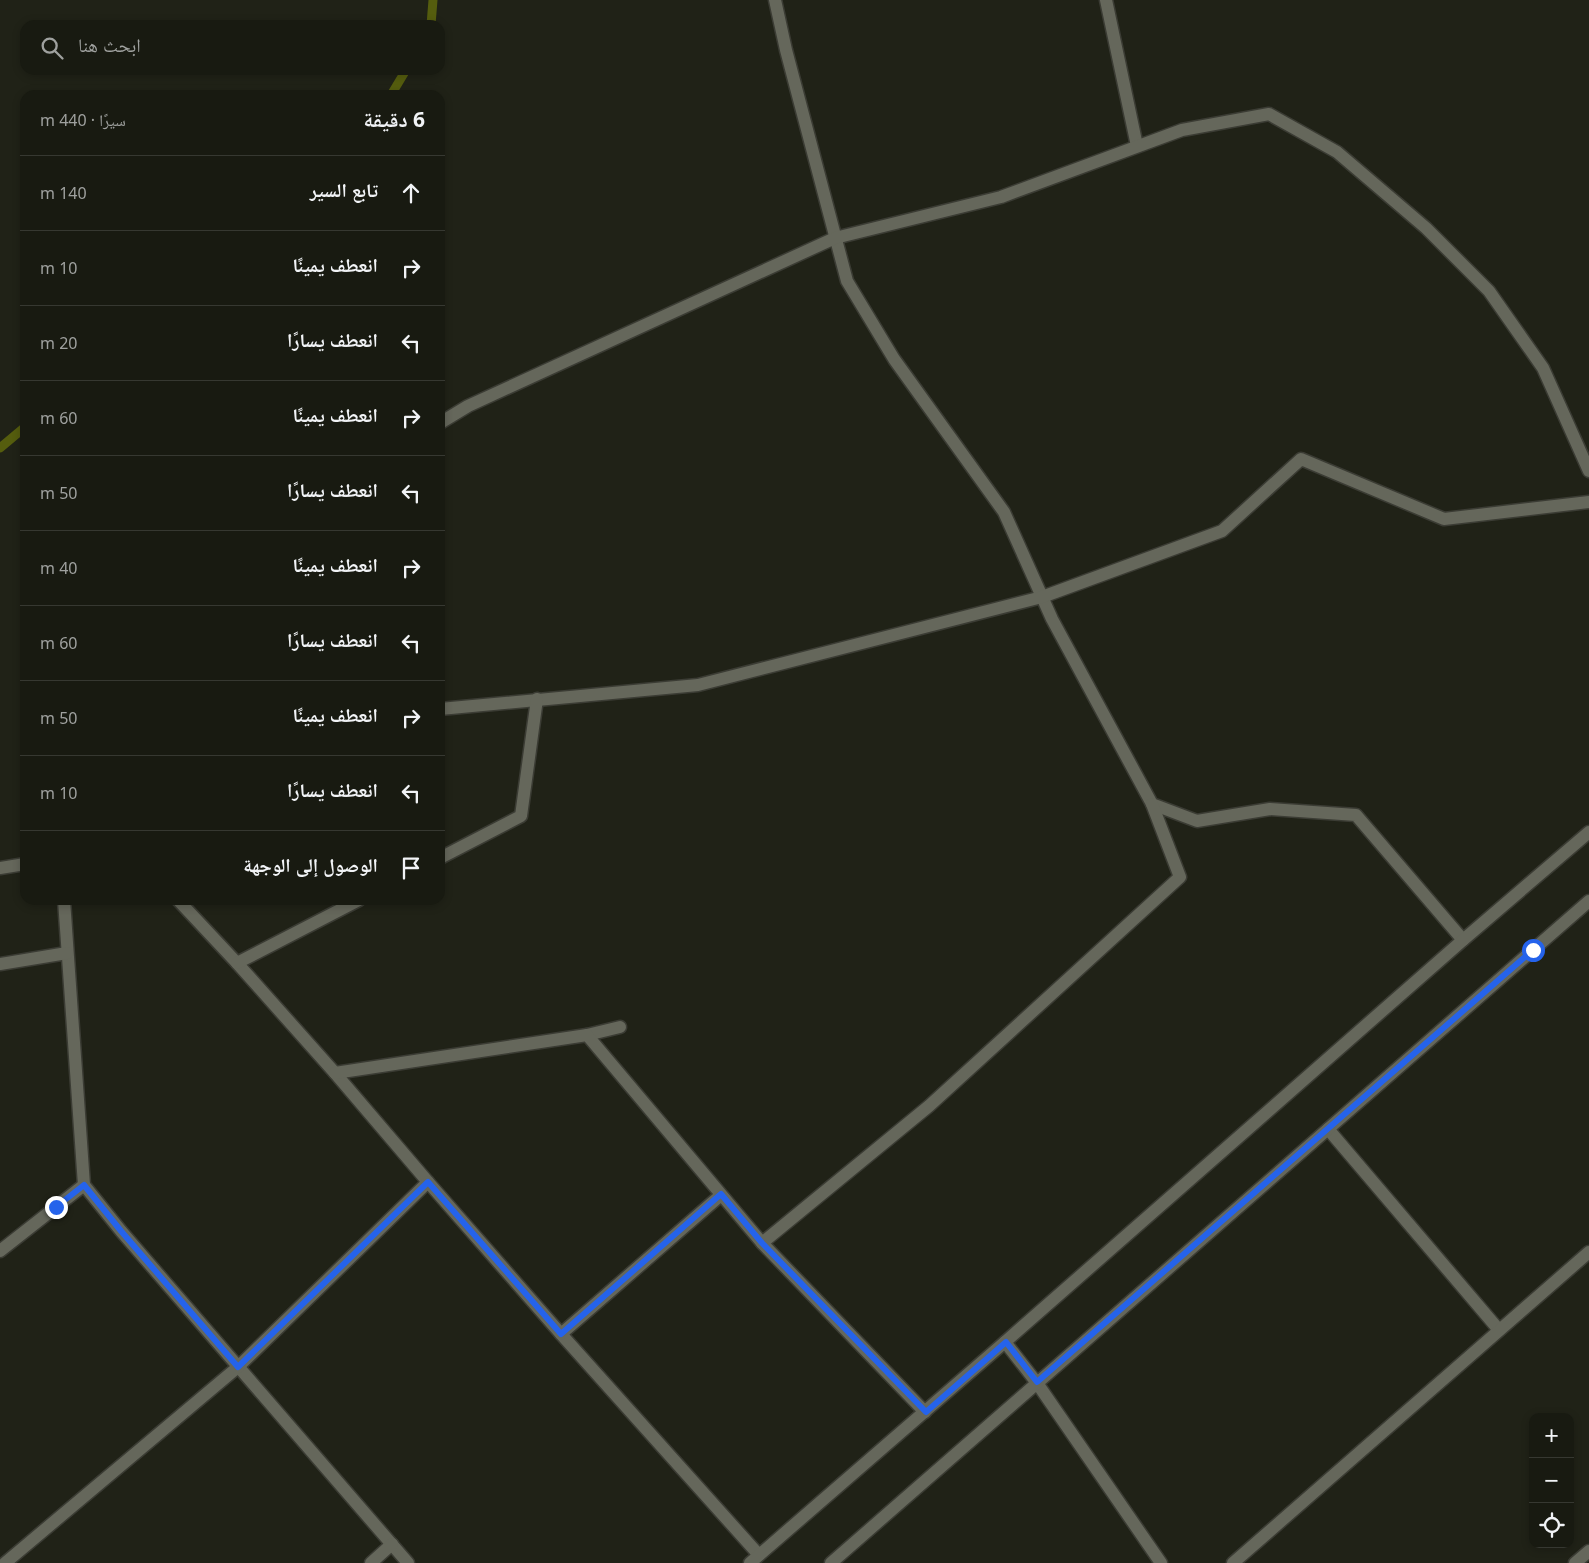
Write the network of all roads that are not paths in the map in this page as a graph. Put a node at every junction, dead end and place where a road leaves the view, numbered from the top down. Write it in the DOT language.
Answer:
graph roads {
  1 [pos="775,0"];
  2 [pos="1106,0"];
  3 [pos="1137,146"];
  4 [pos="836,238"];
  5 [pos="445,420"];
  6 [pos="1589,471"];
  7 [pos="1589,502"];
  8 [pos="1042,597"];
  9 [pos="537,699"];
  10 [pos="445,708"];
  11 [pos="1152,804"];
  12 [pos="1589,832"];
  13 [pos="445,855"];
  14 [pos="20,865"];
  15 [pos="0,868"];
  16 [pos="1589,901"];
  17 [pos="64,905"];
  18 [pos="183,905"];
  19 [pos="349,905"];
  20 [pos="1463,940"];
  21 [pos="67,953"];
  22 [pos="237,963"];
  23 [pos="0,964"];
  24 [pos="620,1026"];
  25 [pos="587,1035"];
  26 [pos="335,1073"];
  27 [pos="1328,1129"];
  28 [pos="428,1182"];
  29 [pos="84,1185"];
  30 [pos="721,1194"];
  31 [pos="762,1243"];
  32 [pos="0,1251"];
  33 [pos="1589,1252"];
  34 [pos="1500,1330"];
  35 [pos="561,1334"];
  36 [pos="1006,1342"];
  37 [pos="238,1367"];
  38 [pos="1037,1382"];
  39 [pos="926,1412"];
  40 [pos="392,1544"];
  41 [pos="1589,1551"];
  42 [pos="754,1559"];
  43 [pos="5,1563"];
  44 [pos="371,1563"];
  45 [pos="408,1563"];
  46 [pos="831,1563"];
  47 [pos="1161,1563"];
  48 [pos="1233,1563"];
  49 [pos="1575,1563"];
  1 -- 4 [label="street"];
  2 -- 3 [label="street"];
  3 -- 4 [label="street"];
  3 -- 6 [label="street"];
  4 -- 5 [label="street"];
  4 -- 8 [label="street"];
  7 -- 8 [label="street"];
  8 -- 9 [label="street"];
  8 -- 11 [label="street"];
  9 -- 10 [label="street"];
  9 -- 13 [label="street"];
  11 -- 20 [label="street"];
  11 -- 31 [label="street"];
  12 -- 20 [label="street"];
  14 -- 15 [label="street"];
  16 -- 27 [label="street"];
  17 -- 21 [label="street"];
  18 -- 22 [label="street"];
  19 -- 22 [label="street"];
  20 -- 36 [label="street"];
  21 -- 23 [label="street"];
  21 -- 29 [label="street"];
  22 -- 26 [label="street"];
  24 -- 25 [label="street"];
  25 -- 26 [label="street"];
  25 -- 30 [label="street"];
  26 -- 28 [label="street"];
  27 -- 34 [label="street"];
  27 -- 38 [label="street"];
  28 -- 35 [label="street"];
  28 -- 37 [label="street"];
  29 -- 32 [label="street"];
  29 -- 37 [label="street"];
  30 -- 31 [label="street"];
  30 -- 35 [label="street"];
  31 -- 39 [label="street"];
  33 -- 34 [label="street"];
  34 -- 48 [label="street"];
  35 -- 42 [label="street"];
  36 -- 38 [label="street"];
  36 -- 39 [label="street"];
  37 -- 40 [label="street"];
  37 -- 43 [label="street"];
  38 -- 46 [label="street"];
  38 -- 47 [label="street"];
  39 -- 42 [label="street"];
  40 -- 44 [label="street"];
  40 -- 45 [label="street"];
  41 -- 49 [label="street"];
}
